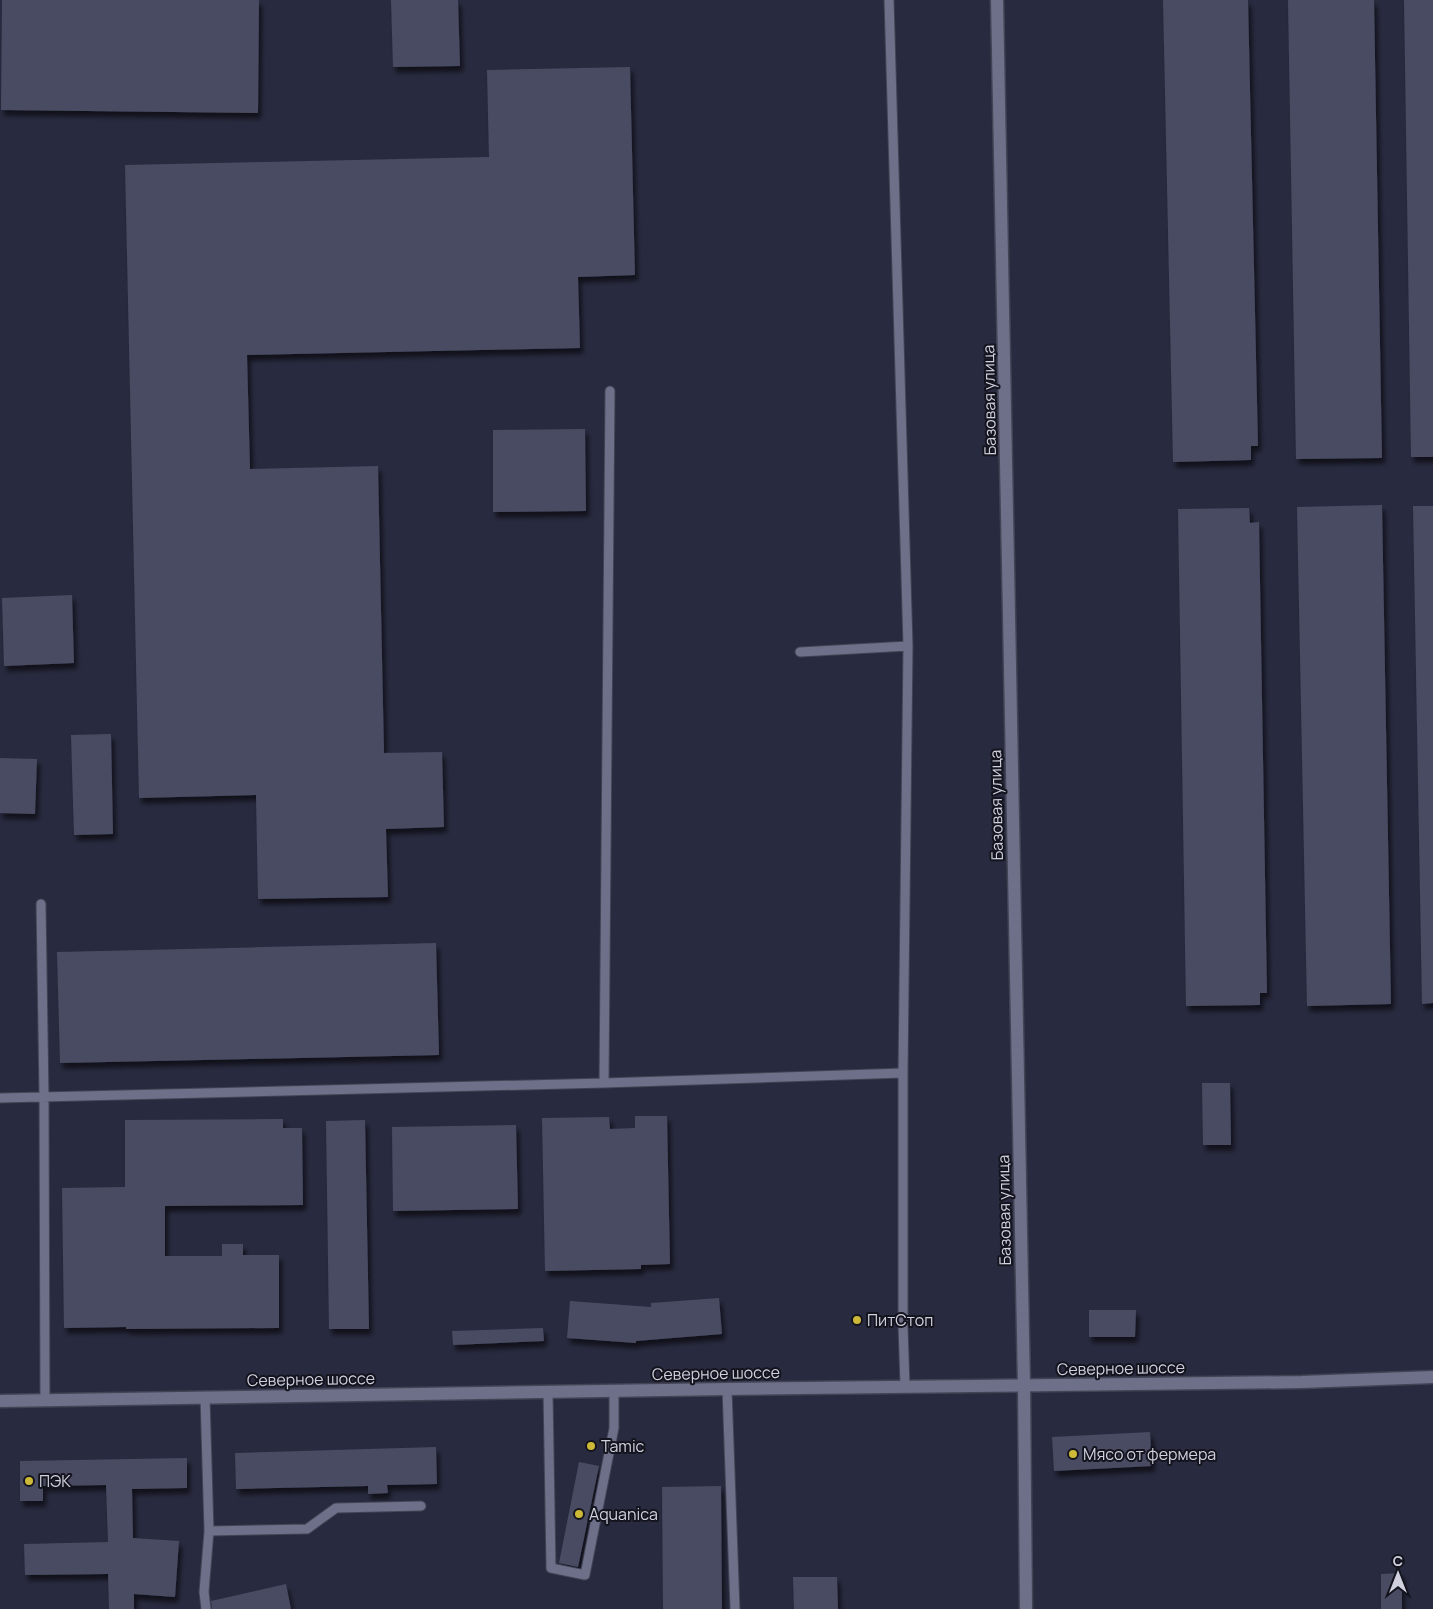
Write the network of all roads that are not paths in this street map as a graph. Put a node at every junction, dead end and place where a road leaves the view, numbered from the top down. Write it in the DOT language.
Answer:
graph roads {
  1 [pos="889,0"];
  2 [pos="997,0"];
  3 [pos="610,391"];
  4 [pos="908,646"];
  5 [pos="800,652"];
  6 [pos="40,904"];
  7 [pos="903,1073"];
  8 [pos="604,1083"];
  9 [pos="44,1097"];
  10 [pos="0,1098"];
  11 [pos="1433,1377"];
  12 [pos="1024,1385"];
  13 [pos="905,1386"];
  14 [pos="727,1389"];
  15 [pos="614,1391"];
  16 [pos="548,1392"];
  17 [pos="205,1397"];
  18 [pos="45,1400"];
  19 [pos="0,1401"];
  20 [pos="421,1506"];
  21 [pos="208,1531"];
  22 [pos="206,1609"];
  23 [pos="735,1609"];
  24 [pos="1026,1609"];
  1 -- 4 [label="lane"];
  2 -- 12 [label="street, Базовая улица"];
  3 -- 8 [label="lane"];
  4 -- 5 [label="lane"];
  4 -- 7 [label="lane"];
  6 -- 9 [label="lane"];
  7 -- 8 [label="lane"];
  7 -- 13 [label="lane"];
  8 -- 9 [label="lane"];
  9 -- 10 [label="lane"];
  9 -- 18 [label="lane"];
  11 -- 12 [label="street, Северное шоссе"];
  12 -- 13 [label="street, Северное шоссе"];
  12 -- 24 [label="street, Базовая улица"];
  13 -- 14 [label="street, Северное шоссе"];
  14 -- 15 [label="street, Северное шоссе"];
  14 -- 23 [label="lane"];
  15 -- 16 [label="street, Северное шоссе"];
  15 -- 16 [label="lane"];
  16 -- 17 [label="street, Северное шоссе"];
  17 -- 18 [label="street, Северное шоссе"];
  17 -- 21 [label="lane"];
  18 -- 19 [label="street, Северное шоссе"];
  20 -- 21 [label="lane"];
  21 -- 22 [label="lane"];
}
